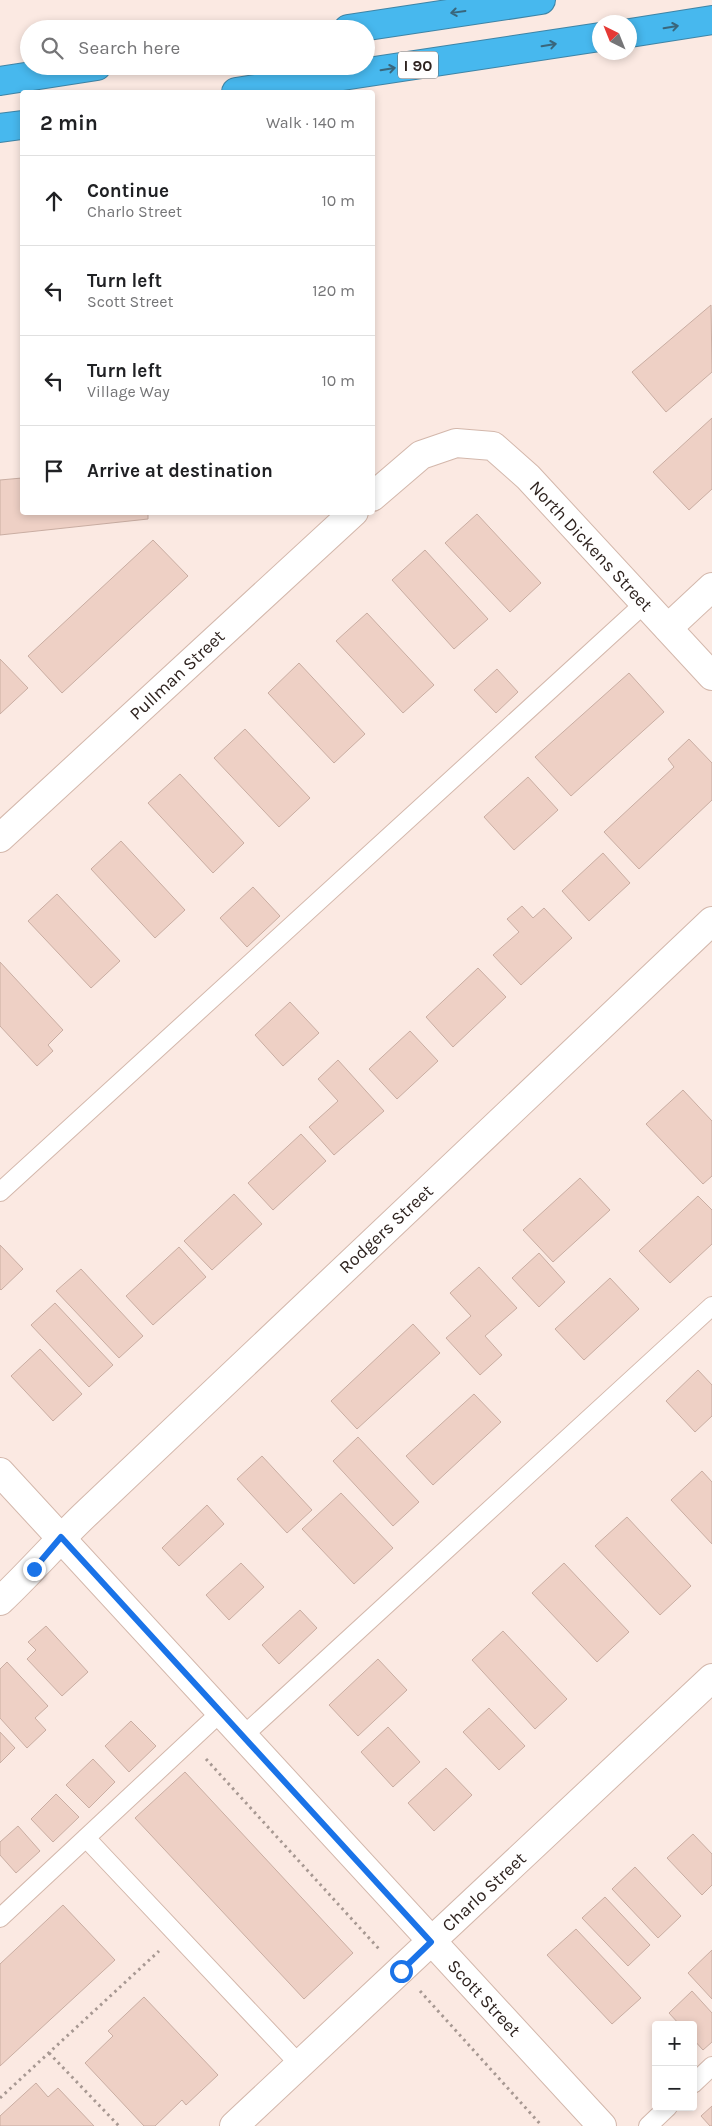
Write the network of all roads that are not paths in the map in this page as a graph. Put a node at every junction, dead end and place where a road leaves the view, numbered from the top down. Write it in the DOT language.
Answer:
graph roads {
  1 [pos="541,0"];
  2 [pos="712,20"];
  3 [pos="375,25"];
  4 [pos="637,32"];
  5 [pos="592,38"];
  6 [pos="375,71"];
  7 [pos="39,75"];
  8 [pos="349,75"];
  9 [pos="0,81"];
  10 [pos="249,90"];
  11 [pos="20,125"];
  12 [pos="0,128"];
  13 [pos="375,494"];
  14 [pos="351,515"];
  15 [pos="712,587"];
  16 [pos="645,604"];
  17 [pos="668,628"];
  18 [pos="712,676"];
  19 [pos="0,838"];
  20 [pos="712,921"];
  21 [pos="0,1192"];
  22 [pos="712,1306"];
  23 [pos="0,1472"];
  24 [pos="61,1537"];
  25 [pos="0,1601"];
  26 [pos="712,1678"];
  27 [pos="222,1711"];
  28 [pos="243,1736"];
  29 [pos="86,1838"];
  30 [pos="0,1918"];
  31 [pos="431,1942"];
  32 [pos="300,2065"];
  33 [pos="712,2066"];
  34 [pos="697,2080"];
  35 [pos="664,2111"];
  36 [pos="234,2126"];
  37 [pos="602,2126"];
  38 [pos="648,2126"];
  1 -- 3 [label="highway, one-way"];
  4 -- 2 [label="highway, one-way"];
  6 -- 5 [label="highway, I 90, one-way"];
  7 -- 9 [label="highway"];
  10 -- 8 [label="highway, I 90, one-way"];
  11 -- 12 [label="highway"];
  13 -- 16 [label="street, North Dickens Street"];
  14 -- 19 [label="street, Pullman Street"];
  15 -- 17 [label="street"];
  16 -- 17 [label="street, North Dickens Street"];
  16 -- 21 [label="lane"];
  17 -- 18 [label="street, North Dickens Street"];
  20 -- 24 [label="street, Rodgers Street"];
  22 -- 28 [label="lane"];
  23 -- 24 [label="street, Scott Street"];
  24 -- 25 [label="street, Rodgers Street"];
  24 -- 27 [label="street, Scott Street"];
  26 -- 31 [label="street, Charlo Street"];
  27 -- 28 [label="street, Scott Street"];
  27 -- 29 [label="lane"];
  28 -- 31 [label="street, Scott Street"];
  29 -- 30 [label="lane"];
  29 -- 32 [label="lane"];
  31 -- 32 [label="street, Charlo Street"];
  31 -- 37 [label="street, Scott Street"];
  32 -- 36 [label="street, Charlo Street"];
  33 -- 34 [label="lane"];
  35 -- 38 [label="lane"];
}
